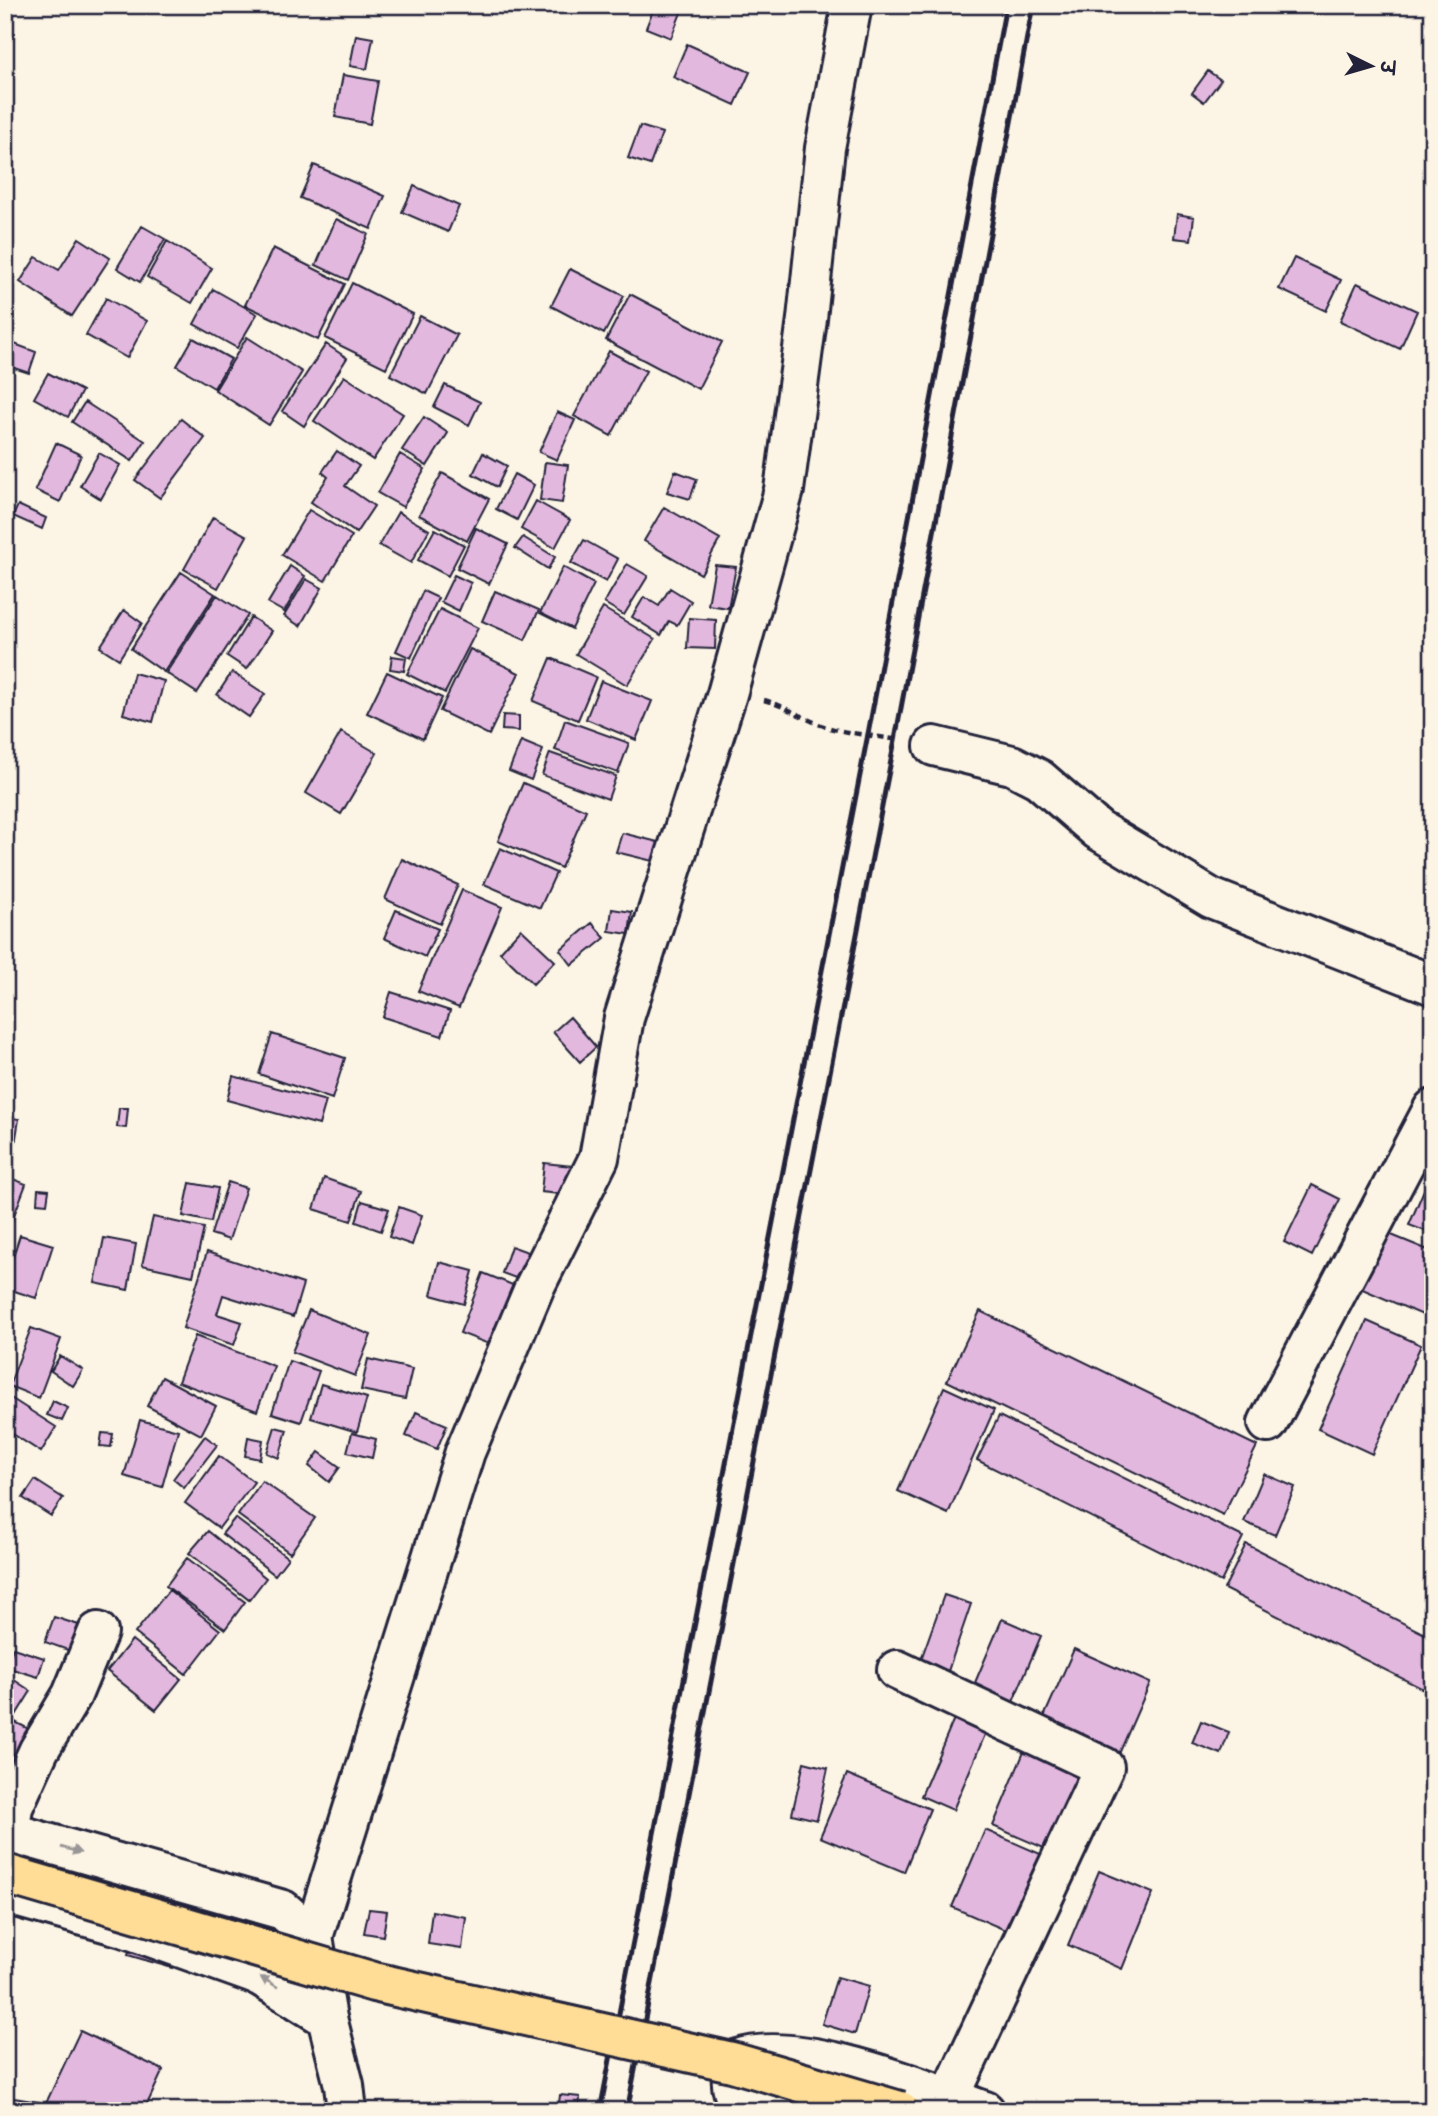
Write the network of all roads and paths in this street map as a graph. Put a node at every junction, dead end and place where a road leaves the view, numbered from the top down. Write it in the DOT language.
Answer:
graph roads {
  1 [pos="852,5"];
  2 [pos="727,694"];
  3 [pos="934,746"];
  4 [pos="1433,985"];
  5 [pos="1433,1109"];
  6 [pos="1268,1423"];
  7 [pos="98,1632"];
  8 [pos="897,1670"];
  9 [pos="7,1842"];
  10 [pos="5,1874"];
  11 [pos="5,1894"];
  12 [pos="313,1937"];
  13 [pos="327,2018"];
  14 [pos="969,2107"];
  15 [pos="347,2111"];
  16 [pos="798,2111"];
  17 [pos="900,2111"];
  1 -- 2 [label="street"];
  2 -- 3 [label="path"];
  2 -- 12 [label="street"];
  3 -- 4 [label="street"];
  5 -- 6 [label="street"];
  7 -- 9 [label="street"];
  8 -- 14 [label="street"];
  9 -- 12 [label="street, one-way"];
  10 -- 17 [label="main road, bridge"];
  13 -- 11 [label="street, one-way"];
  12 -- 13 [label="street"];
  13 -- 15 [label="street"];
  14 -- 16 [label="street"];
}
